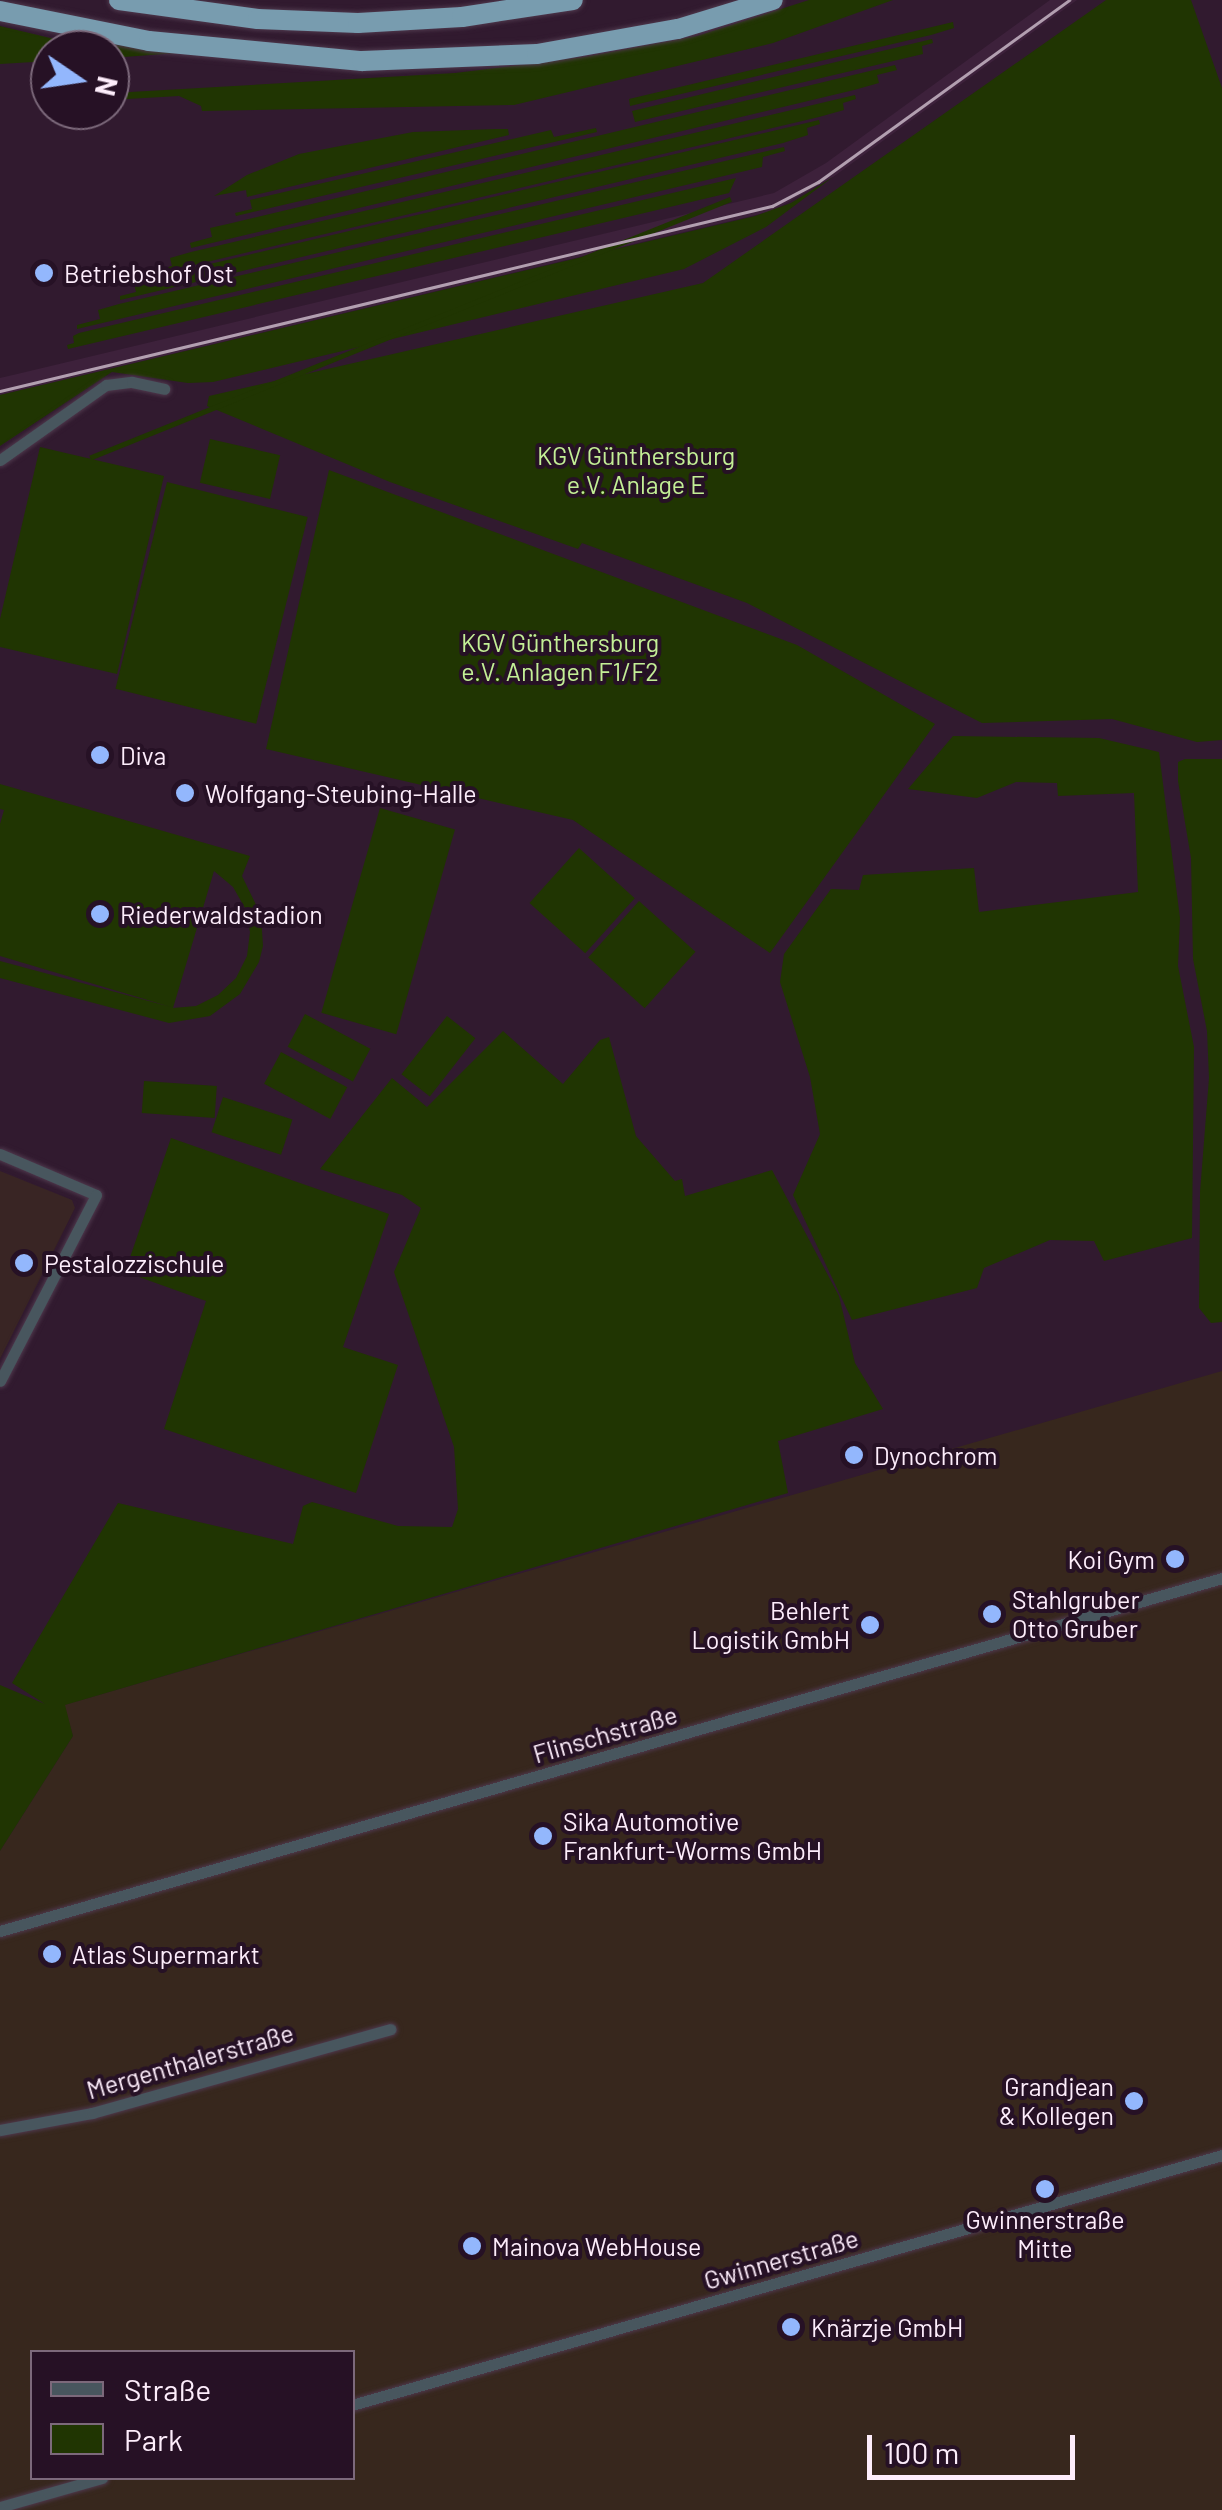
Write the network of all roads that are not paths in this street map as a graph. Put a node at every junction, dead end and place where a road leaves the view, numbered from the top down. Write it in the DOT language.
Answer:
graph roads {
  1 [pos="118,0"];
  2 [pos="475,0"];
  3 [pos="572,0"];
  4 [pos="773,0"];
  5 [pos="540,5"];
  6 [pos="0,11"];
  7 [pos="164,388"];
  8 [pos="0,460"];
  9 [pos="0,1154"];
  10 [pos="0,1381"];
  11 [pos="1222,1578"];
  12 [pos="0,1931"];
  13 [pos="390,2029"];
  14 [pos="0,2130"];
  15 [pos="1222,2155"];
  16 [pos="355,2403"];
  17 [pos="95,2480"];
  18 [pos="0,2507"];
  1 -- 5 [label="highway"];
  2 -- 5 [label="highway"];
  3 -- 5 [label="highway"];
  4 -- 6 [label="highway"];
  7 -- 8 [label="street"];
  9 -- 10 [label="street"];
  11 -- 12 [label="street, Flinschstraße"];
  13 -- 14 [label="street, Mergenthalerstraße"];
  15 -- 16 [label="street, Gwinnerstraße"];
  17 -- 18 [label="street"];
}
